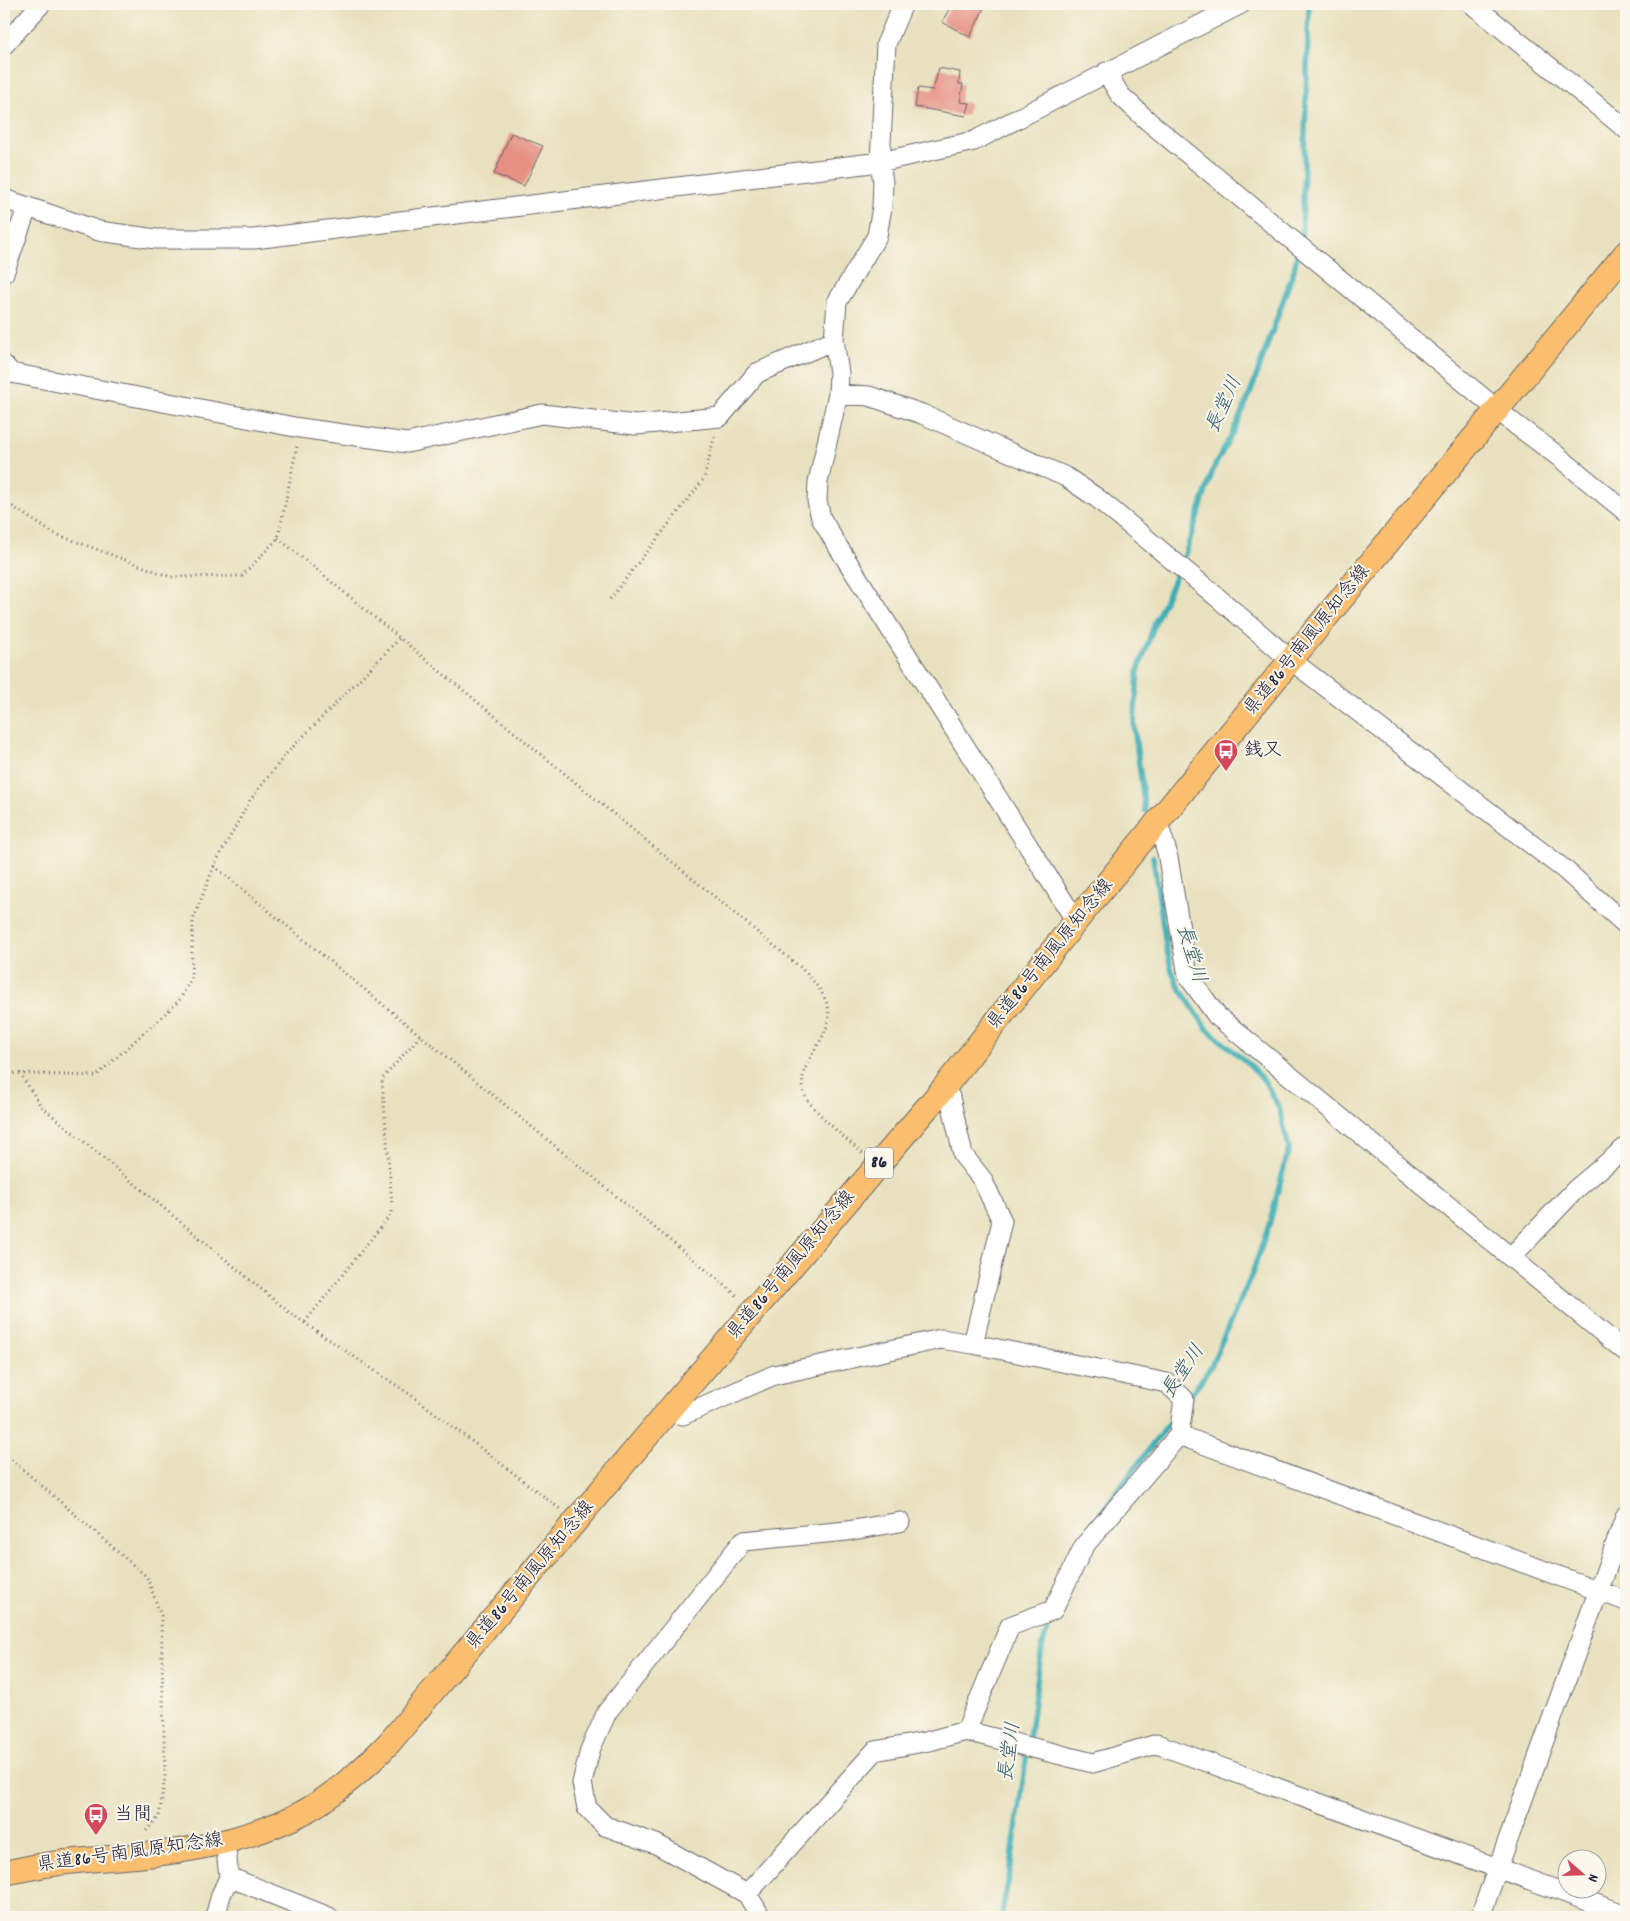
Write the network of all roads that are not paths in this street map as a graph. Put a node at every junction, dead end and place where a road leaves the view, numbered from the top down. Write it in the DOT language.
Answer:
graph roads {
  1 [pos="41,4"];
  2 [pos="902,4"];
  3 [pos="1241,4"];
  4 [pos="1472,4"];
  5 [pos="4,45"];
  6 [pos="1106,72"];
  7 [pos="1626,129"];
  8 [pos="880,162"];
  9 [pos="4,199"];
  10 [pos="27,208"];
  11 [pos="1626,253"];
  12 [pos="4,273"];
  13 [pos="834,340"];
  14 [pos="4,365"];
  15 [pos="838,394"];
  16 [pos="1498,410"];
  17 [pos="1626,512"];
  18 [pos="1292,661"];
  19 [pos="1158,823"];
  20 [pos="1076,921"];
  21 [pos="1626,925"];
  22 [pos="943,1088"];
  23 [pos="1626,1147"];
  24 [pos="1510,1257"];
  25 [pos="973,1344"];
  26 [pos="1626,1352"];
  27 [pos="668,1411"];
  28 [pos="1179,1435"];
  29 [pos="1626,1515"];
  30 [pos="900,1522"];
  31 [pos="1599,1591"];
  32 [pos="1626,1601"];
  33 [pos="966,1731"];
  34 [pos="225,1841"];
  35 [pos="1500,1868"];
  36 [pos="4,1873"];
  37 [pos="229,1878"];
  38 [pos="747,1894"];
  39 [pos="1626,1915"];
  40 [pos="215,1917"];
  41 [pos="329,1917"];
  42 [pos="762,1917"];
  43 [pos="1480,1917"];
  1 -- 5 [label="street"];
  2 -- 8 [label="street"];
  3 -- 6 [label="street"];
  4 -- 7 [label="street"];
  6 -- 8 [label="street"];
  6 -- 16 [label="street"];
  8 -- 10 [label="street"];
  8 -- 13 [label="street"];
  9 -- 10 [label="street"];
  10 -- 12 [label="street"];
  11 -- 16 [label="main road, 県道86号南風原知念線 / 86"];
  13 -- 14 [label="street"];
  13 -- 15 [label="street"];
  15 -- 18 [label="street"];
  15 -- 20 [label="street"];
  16 -- 17 [label="street"];
  16 -- 18 [label="main road, 県道86号南風原知念線 / 86"];
  18 -- 19 [label="main road, 県道86号南風原知念線 / 86"];
  18 -- 21 [label="street"];
  19 -- 20 [label="main road, 県道86号南風原知念線 / 86"];
  19 -- 24 [label="street"];
  20 -- 22 [label="main road, 県道86号南風原知念線 / 86"];
  22 -- 25 [label="street"];
  22 -- 27 [label="main road, 県道86号南風原知念線 / 86"];
  23 -- 24 [label="street"];
  24 -- 26 [label="street"];
  25 -- 27 [label="street"];
  25 -- 28 [label="street"];
  27 -- 34 [label="main road, 県道86号南風原知念線 / 86"];
  28 -- 31 [label="street"];
  28 -- 33 [label="street"];
  29 -- 31 [label="street"];
  30 -- 38 [label="street"];
  31 -- 32 [label="street"];
  31 -- 35 [label="street"];
  33 -- 35 [label="street"];
  33 -- 38 [label="street"];
  34 -- 36 [label="main road, 県道86号南風原知念線 / 86"];
  34 -- 37 [label="street"];
  35 -- 39 [label="street"];
  35 -- 43 [label="street"];
  37 -- 40 [label="street"];
  37 -- 41 [label="street"];
  38 -- 42 [label="street"];
}
